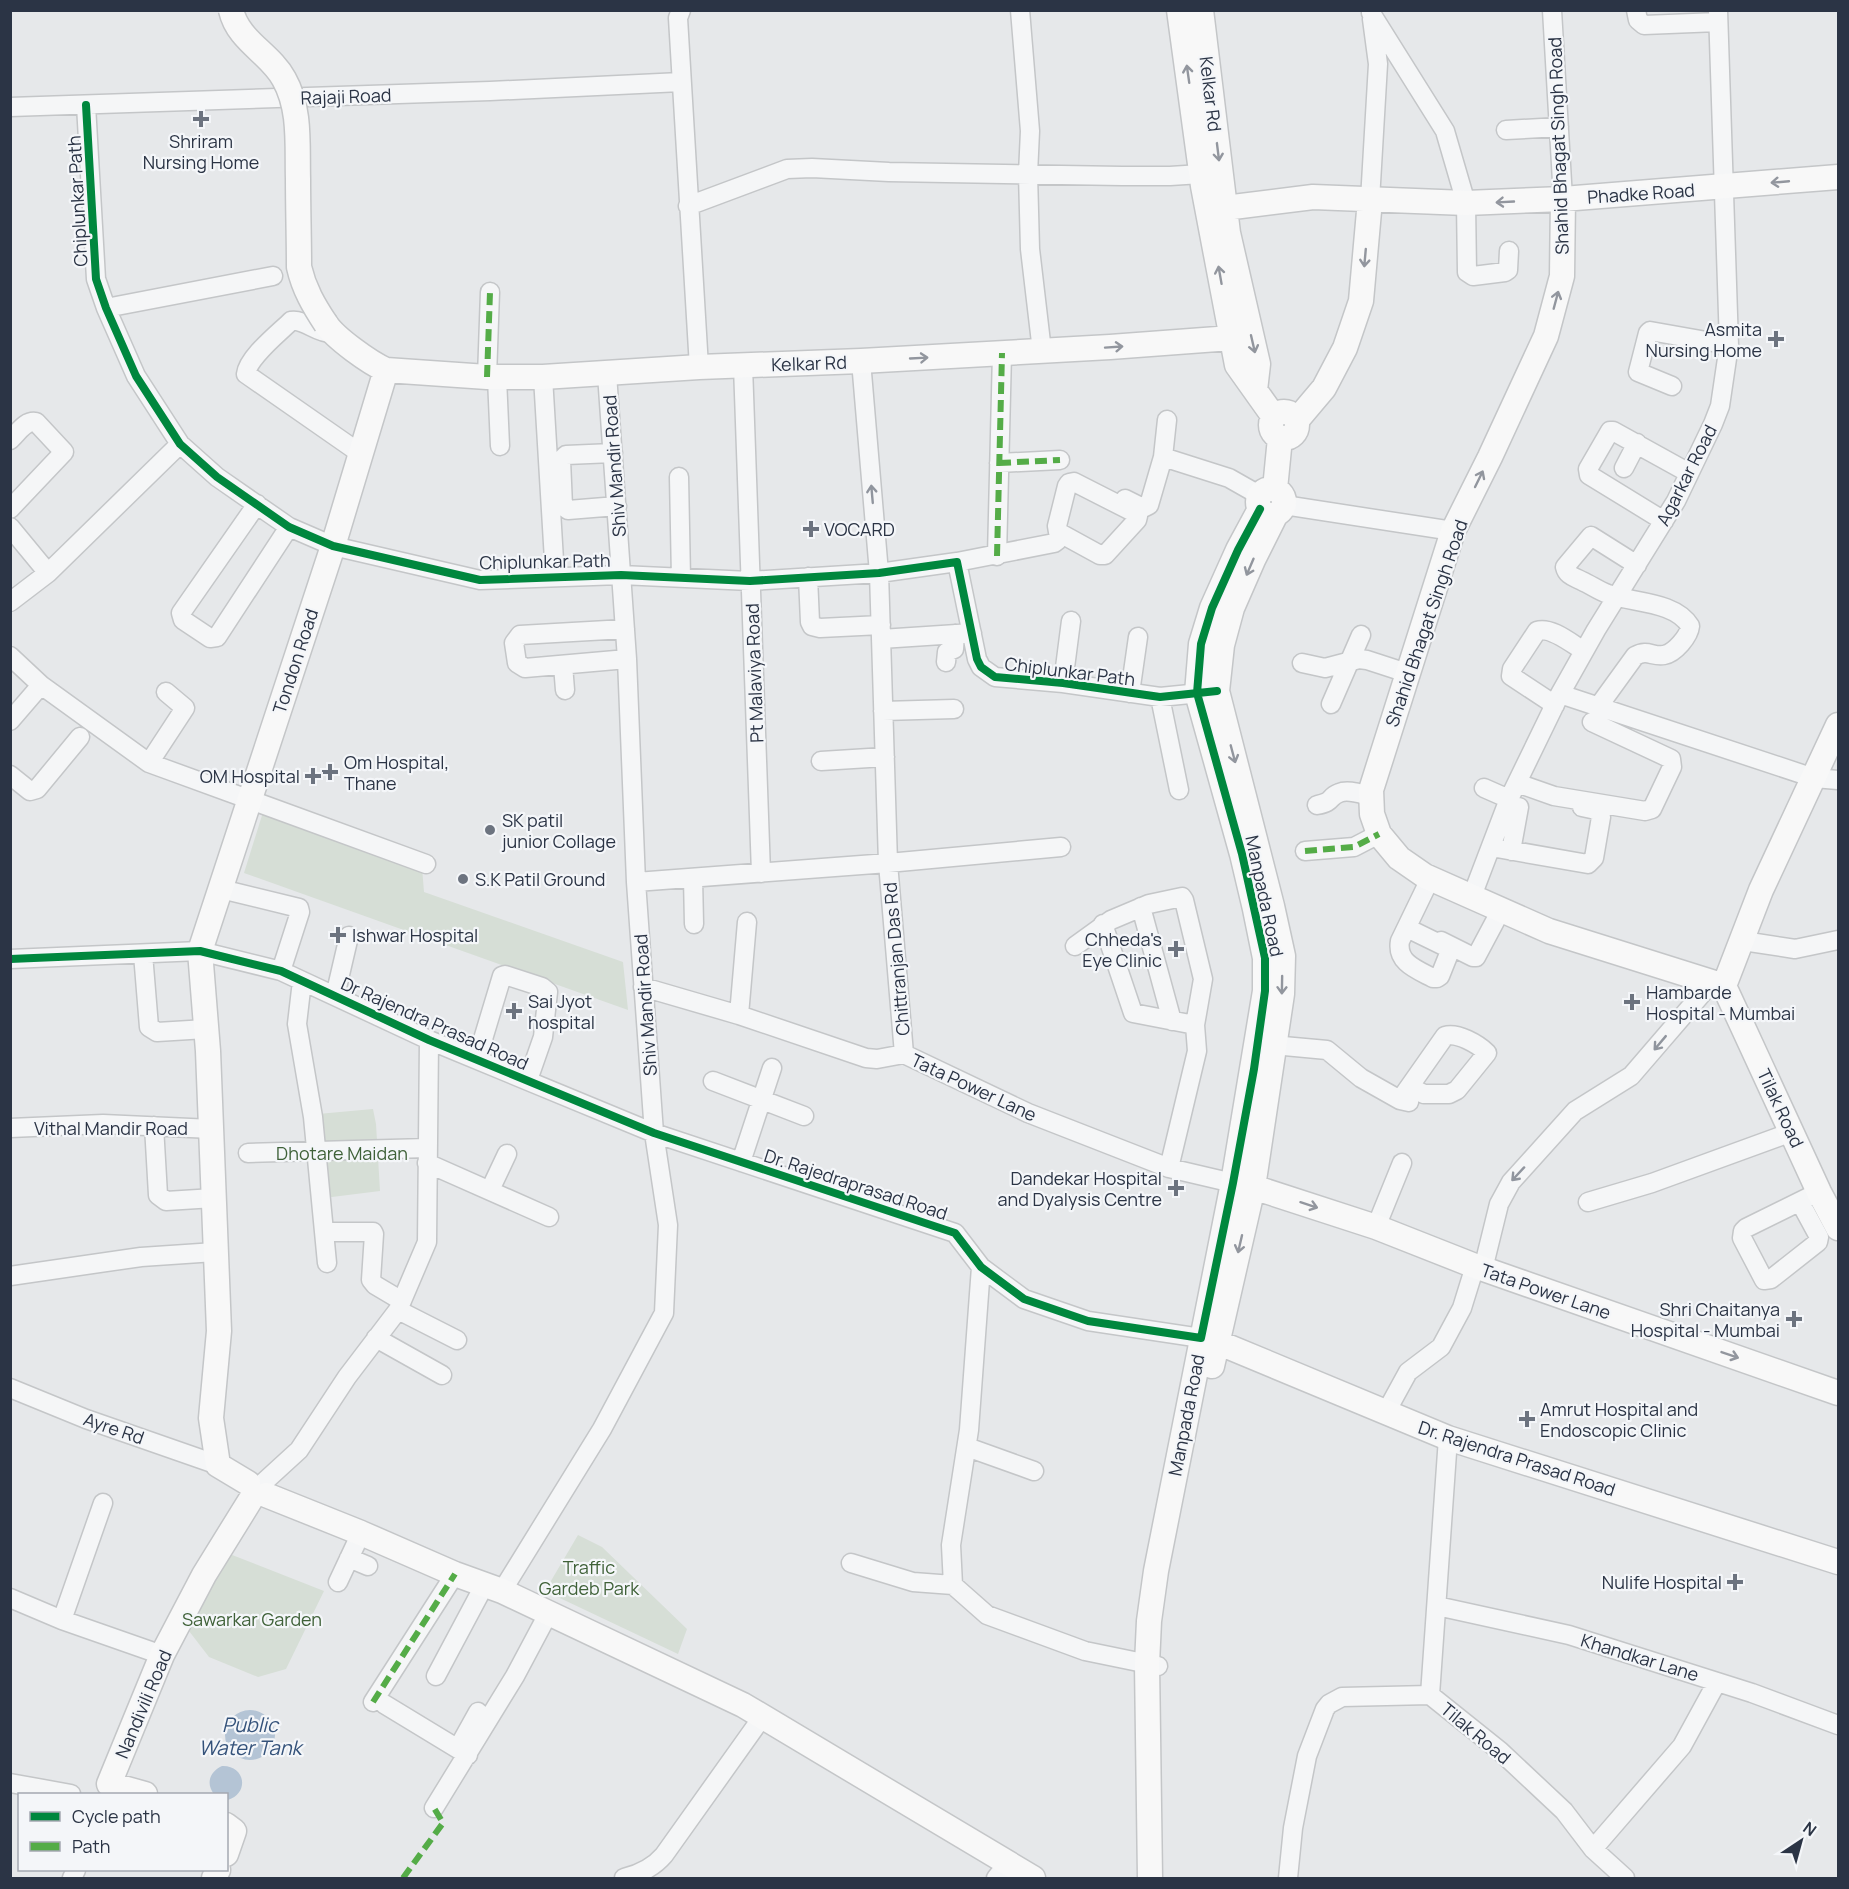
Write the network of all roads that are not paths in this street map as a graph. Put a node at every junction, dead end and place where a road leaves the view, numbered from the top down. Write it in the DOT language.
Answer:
graph roads {
  1 [pos="231,10"];
  2 [pos="681,10"];
  3 [pos="1020,10"];
  4 [pos="1179,10"];
  5 [pos="1201,10"];
  6 [pos="1552,10"];
  7 [pos="1636,10"];
  8 [pos="1371,12"];
  9 [pos="1718,16"];
  10 [pos="681,82"];
  11 [pos="86,105"];
  12 [pos="10,107"];
  13 [pos="1559,127"];
  14 [pos="1506,130"];
  15 [pos="1028,174"];
  16 [pos="1201,174"];
  17 [pos="1839,177"];
  18 [pos="1724,187"];
  19 [pos="1563,199"];
  20 [pos="1370,200"];
  21 [pos="1466,203"];
  22 [pos="688,206"];
  23 [pos="1225,208"];
  24 [pos="1509,251"];
  25 [pos="273,276"];
  26 [pos="490,292"];
  27 [pos="106,308"];
  28 [pos="328,329"];
  29 [pos="1231,338"];
  30 [pos="1729,345"];
  31 [pos="1041,351"];
  32 [pos="1002,353"];
  33 [pos="861,362"];
  34 [pos="743,366"];
  35 [pos="699,367"];
  36 [pos="386,370"];
  37 [pos="607,374"];
  38 [pos="492,377"];
  39 [pos="543,377"];
  40 [pos="1672,386"];
  41 [pos="1255,390"];
  42 [pos="1167,420"];
  43 [pos="1284,425"];
  44 [pos="10,440"];
  45 [pos="1637,443"];
  46 [pos="180,444"];
  47 [pos="500,446"];
  48 [pos="613,453"];
  49 [pos="361,454"];
  50 [pos="1163,457"];
  51 [pos="999,463"];
  52 [pos="1624,468"];
  53 [pos="1689,472"];
  54 [pos="1075,475"];
  55 [pos="679,477"];
  56 [pos="13,501"];
  57 [pos="1271,502"];
  58 [pos="257,504"];
  59 [pos="617,510"];
  60 [pos="564,516"];
  61 [pos="1664,521"];
  62 [pos="10,527"];
  63 [pos="288,527"];
  64 [pos="1453,531"];
  65 [pos="563,537"];
  66 [pos="1054,539"];
  67 [pos="333,546"];
  68 [pos="997,556"];
  69 [pos="957,562"];
  70 [pos="1637,565"];
  71 [pos="48,573"];
  72 [pos="879,573"];
  73 [pos="621,575"];
  74 [pos="561,577"];
  75 [pos="808,577"];
  76 [pos="681,578"];
  77 [pos="750,581"];
  78 [pos="1618,596"];
  79 [pos="10,602"];
  80 [pos="1071,621"];
  81 [pos="625,630"];
  82 [pos="881,632"];
  83 [pos="963,634"];
  84 [pos="1361,635"];
  85 [pos="1138,637"];
  86 [pos="1584,651"];
  87 [pos="10,656"];
  88 [pos="627,660"];
  89 [pos="946,662"];
  90 [pos="1349,662"];
  91 [pos="1302,663"];
  92 [pos="563,665"];
  93 [pos="1407,673"];
  94 [pos="1063,684"];
  95 [pos="40,686"];
  96 [pos="566,690"];
  97 [pos="166,692"];
  98 [pos="1207,692"];
  99 [pos="1130,693"];
  100 [pos="1160,697"];
  101 [pos="1558,699"];
  102 [pos="1331,704"];
  103 [pos="954,709"];
  104 [pos="883,711"];
  105 [pos="1595,715"];
  106 [pos="1623,715"];
  107 [pos="10,722"];
  108 [pos="1839,725"];
  109 [pos="1614,732"];
  110 [pos="80,737"];
  111 [pos="885,757"];
  112 [pos="821,761"];
  113 [pos="149,763"];
  114 [pos="10,775"];
  115 [pos="1814,778"];
  116 [pos="1839,780"];
  117 [pos="1484,788"];
  118 [pos="1179,790"];
  119 [pos="1515,795"];
  120 [pos="1370,796"];
  121 [pos="248,801"];
  122 [pos="1317,805"];
  123 [pos="1379,834"];
  124 [pos="1061,847"];
  125 [pos="1491,847"];
  126 [pos="1305,851"];
  127 [pos="1511,851"];
  128 [pos="888,863"];
  129 [pos="426,864"];
  130 [pos="760,873"];
  131 [pos="693,878"];
  132 [pos="1432,880"];
  133 [pos="636,882"];
  134 [pos="221,889"];
  135 [pos="1472,896"];
  136 [pos="1141,907"];
  137 [pos="1501,910"];
  138 [pos="747,922"];
  139 [pos="694,924"];
  140 [pos="1103,924"];
  141 [pos="1407,928"];
  142 [pos="344,939"];
  143 [pos="1839,940"];
  144 [pos="1743,941"];
  145 [pos="1075,946"];
  146 [pos="200,951"];
  147 [pos="143,954"];
  148 [pos="10,959"];
  149 [pos="281,971"];
  150 [pos="302,981"];
  151 [pos="1718,984"];
  152 [pos="643,987"];
  153 [pos="331,994"];
  154 [pos="739,1015"];
  155 [pos="1452,1017"];
  156 [pos="1172,1021"];
  157 [pos="1195,1025"];
  158 [pos="206,1029"];
  159 [pos="429,1040"];
  160 [pos="1266,1044"];
  161 [pos="904,1054"];
  162 [pos="477,1059"];
  163 [pos="772,1068"];
  164 [pos="528,1080"];
  165 [pos="713,1081"];
  166 [pos="1401,1094"];
  167 [pos="1458,1096"];
  168 [pos="762,1100"];
  169 [pos="804,1116"];
  170 [pos="154,1126"];
  171 [pos="10,1128"];
  172 [pos="212,1129"];
  173 [pos="1792,1132"];
  174 [pos="654,1133"];
  175 [pos="317,1150"];
  176 [pos="249,1153"];
  177 [pos="507,1154"];
  178 [pos="427,1156"];
  179 [pos="741,1162"];
  180 [pos="1402,1162"];
  181 [pos="1169,1168"];
  182 [pos="1243,1185"];
  183 [pos="490,1190"];
  184 [pos="214,1198"];
  185 [pos="1588,1202"];
  186 [pos="1825,1206"];
  187 [pos="549,1217"];
  188 [pos="1376,1227"];
  189 [pos="325,1232"];
  190 [pos="1839,1235"];
  191 [pos="215,1252"];
  192 [pos="327,1263"];
  193 [pos="1798,1264"];
  194 [pos="981,1267"];
  195 [pos="1479,1267"];
  196 [pos="10,1276"];
  197 [pos="1767,1296"];
  198 [pos="400,1305"];
  199 [pos="376,1338"];
  200 [pos="457,1340"];
  201 [pos="1209,1340"];
  202 [pos="442,1375"];
  203 [pos="10,1388"];
  204 [pos="1839,1394"];
  205 [pos="1385,1413"];
  206 [pos="1448,1438"];
  207 [pos="967,1447"];
  208 [pos="218,1465"];
  209 [pos="1034,1471"];
  210 [pos="257,1490"];
  211 [pos="103,1503"];
  212 [pos="361,1533"];
  213 [pos="349,1558"];
  214 [pos="1839,1562"];
  215 [pos="851,1563"];
  216 [pos="368,1566"];
  217 [pos="455,1574"];
  218 [pos="338,1582"];
  219 [pos="953,1585"];
  220 [pos="494,1588"];
  221 [pos="10,1598"];
  222 [pos="1437,1606"];
  223 [pos="548,1614"];
  224 [pos="62,1620"];
  225 [pos="162,1655"];
  226 [pos="1152,1665"];
  227 [pos="436,1676"];
  228 [pos="1717,1682"];
  229 [pos="1430,1695"];
  230 [pos="478,1712"];
  231 [pos="763,1716"];
  232 [pos="1839,1725"];
  233 [pos="463,1751"];
  234 [pos="10,1783"];
  235 [pos="107,1789"];
  236 [pos="65,1793"];
  237 [pos="137,1793"];
  238 [pos="434,1808"];
  239 [pos="228,1826"];
  240 [pos="228,1848"];
  241 [pos="1593,1849"];
  242 [pos="1002,1871"];
  243 [pos="624,1878"];
  244 [pos="1033,1878"];
  245 [pos="1150,1878"];
  246 [pos="1166,1878"];
  247 [pos="1288,1878"];
  248 [pos="1625,1878"];
  1 -- 28 [label="street, bridge"];
  2 -- 10 [label="street"];
  3 -- 15 [label="street"];
  16 -- 4 [label="street, Kelkar Rd, one-way"];
  5 -- 23 [label="street, Kelkar Rd, one-way"];
  6 -- 13 [label="street, Shahid Bhagat Singh Road"];
  7 -- 9 [label="street"];
  8 -- 20 [label="street"];
  8 -- 21 [label="street"];
  9 -- 18 [label="street, Agarkar Road"];
  10 -- 11 [label="street, Rajaji Road"];
  10 -- 22 [label="street"];
  11 -- 12 [label="street, Rajaji Road"];
  11 -- 27 [label="street, Chiplunkar Path"];
  13 -- 14 [label="street"];
  13 -- 19 [label="street, Shahid Bhagat Singh Road"];
  15 -- 16 [label="street"];
  15 -- 22 [label="street"];
  15 -- 31 [label="street"];
  29 -- 16 [label="street, Kelkar Rd, one-way"];
  17 -- 18 [label="street, Phadke Road, one-way"];
  18 -- 19 [label="street, Phadke Road"];
  18 -- 30 [label="street, Agarkar Road"];
  19 -- 21 [label="street, Phadke Road, one-way"];
  64 -- 19 [label="street, Shahid Bhagat Singh Road, one-way"];
  20 -- 21 [label="street, Phadke Road"];
  20 -- 23 [label="street, Phadke Road"];
  20 -- 43 [label="street, one-way"];
  21 -- 24 [label="street"];
  22 -- 35 [label="street"];
  23 -- 41 [label="street, Kelkar Rd, one-way"];
  25 -- 27 [label="street"];
  26 -- 38 [label="street"];
  27 -- 46 [label="street, Chiplunkar Path"];
  28 -- 36 [label="street"];
  28 -- 49 [label="street"];
  31 -- 29 [label="street, Kelkar Rd, one-way"];
  29 -- 41 [label="street, Kelkar Rd"];
  30 -- 40 [label="street"];
  30 -- 53 [label="street, Agarkar Road"];
  31 -- 32 [label="street, Kelkar Rd"];
  33 -- 32 [label="street, Kelkar Rd, one-way"];
  32 -- 51 [label="street"];
  33 -- 34 [label="street, Kelkar Rd"];
  72 -- 33 [label="street, Chittranjan Das Rd, one-way"];
  34 -- 35 [label="street, Kelkar Rd"];
  34 -- 77 [label="street, Pt Malaviya Road"];
  35 -- 37 [label="street, Kelkar Rd"];
  36 -- 38 [label="street, Kelkar Rd"];
  36 -- 49 [label="street, Tondon Road"];
  37 -- 39 [label="street, Kelkar Rd"];
  37 -- 48 [label="street, Shiv Mandir Road"];
  38 -- 39 [label="street, Kelkar Rd"];
  38 -- 47 [label="street"];
  39 -- 74 [label="street"];
  41 -- 43 [label="street, Kelkar Rd"];
  42 -- 50 [label="street"];
  43 -- 57 [label="street"];
  44 -- 56 [label="street"];
  45 -- 52 [label="street"];
  45 -- 53 [label="street"];
  45 -- 61 [label="street"];
  46 -- 58 [label="street, Chiplunkar Path"];
  46 -- 71 [label="street"];
  48 -- 59 [label="street, Shiv Mandir Road"];
  48 -- 59 [label="street"];
  49 -- 67 [label="street, Tondon Road"];
  50 -- 54 [label="street"];
  50 -- 57 [label="street"];
  51 -- 66 [label="street"];
  51 -- 68 [label="street"];
  53 -- 61 [label="street, Agarkar Road"];
  55 -- 76 [label="street"];
  57 -- 64 [label="street"];
  57 -- 98 [label="street, Manpada Road"];
  58 -- 63 [label="street, Chiplunkar Path"];
  58 -- 63 [label="street"];
  59 -- 60 [label="street"];
  59 -- 73 [label="street, Shiv Mandir Road"];
  61 -- 70 [label="street, Agarkar Road"];
  62 -- 71 [label="street"];
  63 -- 67 [label="street, Chiplunkar Path"];
  64 -- 93 [label="street, Shahid Bhagat Singh Road"];
  65 -- 74 [label="street"];
  66 -- 66 [label="street"];
  66 -- 68 [label="street"];
  67 -- 74 [label="street, Chiplunkar Path"];
  67 -- 121 [label="street, Tondon Road"];
  68 -- 69 [label="street"];
  69 -- 72 [label="street, Chiplunkar Path"];
  69 -- 83 [label="street, Chiplunkar Path"];
  70 -- 78 [label="street, Agarkar Road"];
  70 -- 78 [label="street"];
  71 -- 79 [label="street"];
  72 -- 75 [label="street, Chiplunkar Path"];
  72 -- 82 [label="street, Chittranjan Das Rd"];
  73 -- 74 [label="street, Chiplunkar Path"];
  73 -- 76 [label="street, Chiplunkar Path"];
  73 -- 81 [label="street, Shiv Mandir Road"];
  75 -- 77 [label="street, Chiplunkar Path"];
  75 -- 82 [label="street"];
  76 -- 77 [label="street, Chiplunkar Path"];
  77 -- 130 [label="street, Pt Malaviya Road"];
  78 -- 86 [label="street, Agarkar Road"];
  78 -- 105 [label="street"];
  80 -- 94 [label="street"];
  81 -- 88 [label="street, Shiv Mandir Road"];
  81 -- 92 [label="street"];
  82 -- 83 [label="street"];
  82 -- 104 [label="street, Chittranjan Das Rd"];
  83 -- 89 [label="street"];
  83 -- 94 [label="street, Chiplunkar Path"];
  84 -- 90 [label="street"];
  85 -- 99 [label="street"];
  86 -- 101 [label="street, Agarkar Road"];
  86 -- 101 [label="street"];
  87 -- 95 [label="street"];
  88 -- 92 [label="street"];
  88 -- 133 [label="street, Shiv Mandir Road"];
  90 -- 91 [label="street"];
  90 -- 93 [label="street"];
  90 -- 102 [label="street"];
  92 -- 96 [label="street"];
  93 -- 120 [label="street, Shahid Bhagat Singh Road"];
  94 -- 99 [label="street, Chiplunkar Path"];
  95 -- 107 [label="street"];
  95 -- 113 [label="street"];
  97 -- 113 [label="street"];
  98 -- 100 [label="street, Chiplunkar Path"];
  98 -- 160 [label="street, Manpada Road"];
  99 -- 100 [label="street, Chiplunkar Path"];
  100 -- 118 [label="street"];
  101 -- 105 [label="street"];
  101 -- 119 [label="street, Agarkar Road"];
  103 -- 104 [label="street"];
  104 -- 111 [label="street, Chittranjan Das Rd"];
  105 -- 106 [label="street"];
  105 -- 109 [label="street"];
  106 -- 109 [label="street"];
  106 -- 115 [label="street"];
  108 -- 115 [label="street"];
  109 -- 119 [label="street"];
  110 -- 114 [label="street"];
  111 -- 112 [label="street"];
  111 -- 128 [label="street, Chittranjan Das Rd"];
  113 -- 121 [label="street"];
  115 -- 116 [label="street"];
  115 -- 144 [label="street"];
  117 -- 119 [label="street"];
  119 -- 125 [label="street, Agarkar Road"];
  119 -- 127 [label="street"];
  119 -- 127 [label="street"];
  120 -- 122 [label="street"];
  120 -- 123 [label="street, Shahid Bhagat Singh Road"];
  121 -- 129 [label="street"];
  121 -- 134 [label="street, Tondon Road"];
  123 -- 126 [label="street"];
  123 -- 132 [label="street, Shahid Bhagat Singh Road"];
  124 -- 128 [label="street"];
  125 -- 127 [label="street"];
  125 -- 135 [label="street, Agarkar Road"];
  128 -- 130 [label="street"];
  128 -- 161 [label="street, Chittranjan Das Rd"];
  130 -- 131 [label="street"];
  131 -- 133 [label="street"];
  131 -- 139 [label="street"];
  132 -- 135 [label="street, Shahid Bhagat Singh Road"];
  132 -- 137 [label="street"];
  132 -- 141 [label="street"];
  133 -- 152 [label="street, Shiv Mandir Road"];
  134 -- 146 [label="street, Tondon Road"];
  134 -- 149 [label="street"];
  135 -- 137 [label="street, Shahid Bhagat Singh Road"];
  136 -- 140 [label="street"];
  136 -- 156 [label="street"];
  136 -- 157 [label="street"];
  137 -- 151 [label="street, Shahid Bhagat Singh Road"];
  138 -- 154 [label="street"];
  140 -- 145 [label="street"];
  140 -- 156 [label="street"];
  142 -- 153 [label="street"];
  143 -- 144 [label="street"];
  144 -- 151 [label="street"];
  146 -- 147 [label="street, Dr Rajendra Prasad Road"];
  146 -- 149 [label="street, Dr Rajendra Prasad Road"];
  146 -- 158 [label="street"];
  147 -- 148 [label="street, Dr Rajendra Prasad Road"];
  147 -- 158 [label="street"];
  149 -- 150 [label="street, Dr Rajendra Prasad Road"];
  150 -- 153 [label="street, Dr Rajendra Prasad Road"];
  150 -- 175 [label="street"];
  151 -- 173 [label="street, Tilak Road"];
  151 -- 195 [label="street, one-way"];
  152 -- 154 [label="street, Tata Power Lane"];
  152 -- 174 [label="street, Shiv Mandir Road"];
  153 -- 159 [label="street, Dr Rajendra Prasad Road"];
  154 -- 161 [label="street, Tata Power Lane"];
  155 -- 166 [label="street"];
  156 -- 157 [label="street"];
  157 -- 181 [label="street"];
  158 -- 172 [label="street"];
  159 -- 162 [label="street, Dr Rajendra Prasad Road"];
  159 -- 178 [label="street"];
  160 -- 166 [label="street"];
  160 -- 182 [label="street, Manpada Road"];
  161 -- 181 [label="street, Tata Power Lane"];
  162 -- 164 [label="street, Dr Rajendra Prasad Road"];
  162 -- 164 [label="street"];
  163 -- 168 [label="street"];
  164 -- 174 [label="street, Dr Rajendra Prasad Road"];
  165 -- 168 [label="street"];
  166 -- 167 [label="street"];
  168 -- 169 [label="street"];
  168 -- 179 [label="street"];
  170 -- 171 [label="street, Vithal Mandir Road"];
  170 -- 172 [label="street, Vithal Mandir Road"];
  170 -- 184 [label="street"];
  172 -- 184 [label="street"];
  173 -- 185 [label="street"];
  173 -- 186 [label="street, Tilak Road"];
  174 -- 179 [label="street, Dr. Rajedraprasad Road"];
  174 -- 220 [label="street, Shiv Mandir Road"];
  175 -- 176 [label="street"];
  175 -- 178 [label="street"];
  175 -- 189 [label="street"];
  177 -- 183 [label="street"];
  178 -- 183 [label="street"];
  178 -- 198 [label="street"];
  179 -- 194 [label="street, Dr. Rajedraprasad Road"];
  180 -- 188 [label="street"];
  181 -- 182 [label="street, Tata Power Lane"];
  182 -- 188 [label="street, Tata Power Lane, one-way"];
  182 -- 201 [label="street, Manpada Road"];
  183 -- 187 [label="street"];
  184 -- 191 [label="street"];
  186 -- 193 [label="street"];
  186 -- 193 [label="street"];
  188 -- 195 [label="street, Tata Power Lane"];
  189 -- 192 [label="street"];
  189 -- 198 [label="street"];
  190 -- 193 [label="street"];
  191 -- 196 [label="street"];
  191 -- 208 [label="street"];
  193 -- 197 [label="street"];
  194 -- 201 [label="street, Dr. Rajedraprasad Road"];
  194 -- 207 [label="street"];
  195 -- 204 [label="street, Tata Power Lane, one-way"];
  195 -- 205 [label="street"];
  198 -- 199 [label="street"];
  198 -- 200 [label="street"];
  199 -- 202 [label="street"];
  199 -- 210 [label="street"];
  201 -- 205 [label="street, Dr. Rajendra Prasad Road"];
  201 -- 226 [label="street, Manpada Road"];
  203 -- 208 [label="street, Ayre Rd"];
  205 -- 206 [label="street, Dr. Rajendra Prasad Road"];
  206 -- 214 [label="street, Dr. Rajendra Prasad Road"];
  206 -- 222 [label="street, Tilak Road"];
  207 -- 209 [label="street"];
  207 -- 219 [label="street"];
  208 -- 210 [label="street"];
  210 -- 212 [label="street"];
  210 -- 225 [label="street, Nandivili Road"];
  211 -- 224 [label="street"];
  212 -- 213 [label="street"];
  212 -- 217 [label="street"];
  213 -- 216 [label="street"];
  213 -- 218 [label="street"];
  215 -- 219 [label="street"];
  217 -- 220 [label="street"];
  217 -- 233 [label="street"];
  219 -- 226 [label="street"];
  220 -- 223 [label="street"];
  220 -- 227 [label="street, Shiv Mandir Road"];
  221 -- 224 [label="street"];
  222 -- 228 [label="street, Khandkar Lane"];
  222 -- 229 [label="street, Tilak Road"];
  223 -- 231 [label="street"];
  223 -- 233 [label="street"];
  224 -- 225 [label="street"];
  225 -- 235 [label="street, Nandivili Road"];
  226 -- 245 [label="street, Manpada Road"];
  226 -- 246 [label="street, Manpada Road"];
  228 -- 232 [label="street, Khandkar Lane"];
  228 -- 241 [label="street"];
  229 -- 241 [label="street, Tilak Road"];
  229 -- 247 [label="street"];
  230 -- 233 [label="street"];
  231 -- 242 [label="street"];
  231 -- 243 [label="street"];
  233 -- 238 [label="street"];
  234 -- 236 [label="street"];
  235 -- 237 [label="street, Nandivili Road"];
  239 -- 240 [label="street"];
  241 -- 248 [label="street, Tilak Road"];
  242 -- 244 [label="street"];
}
